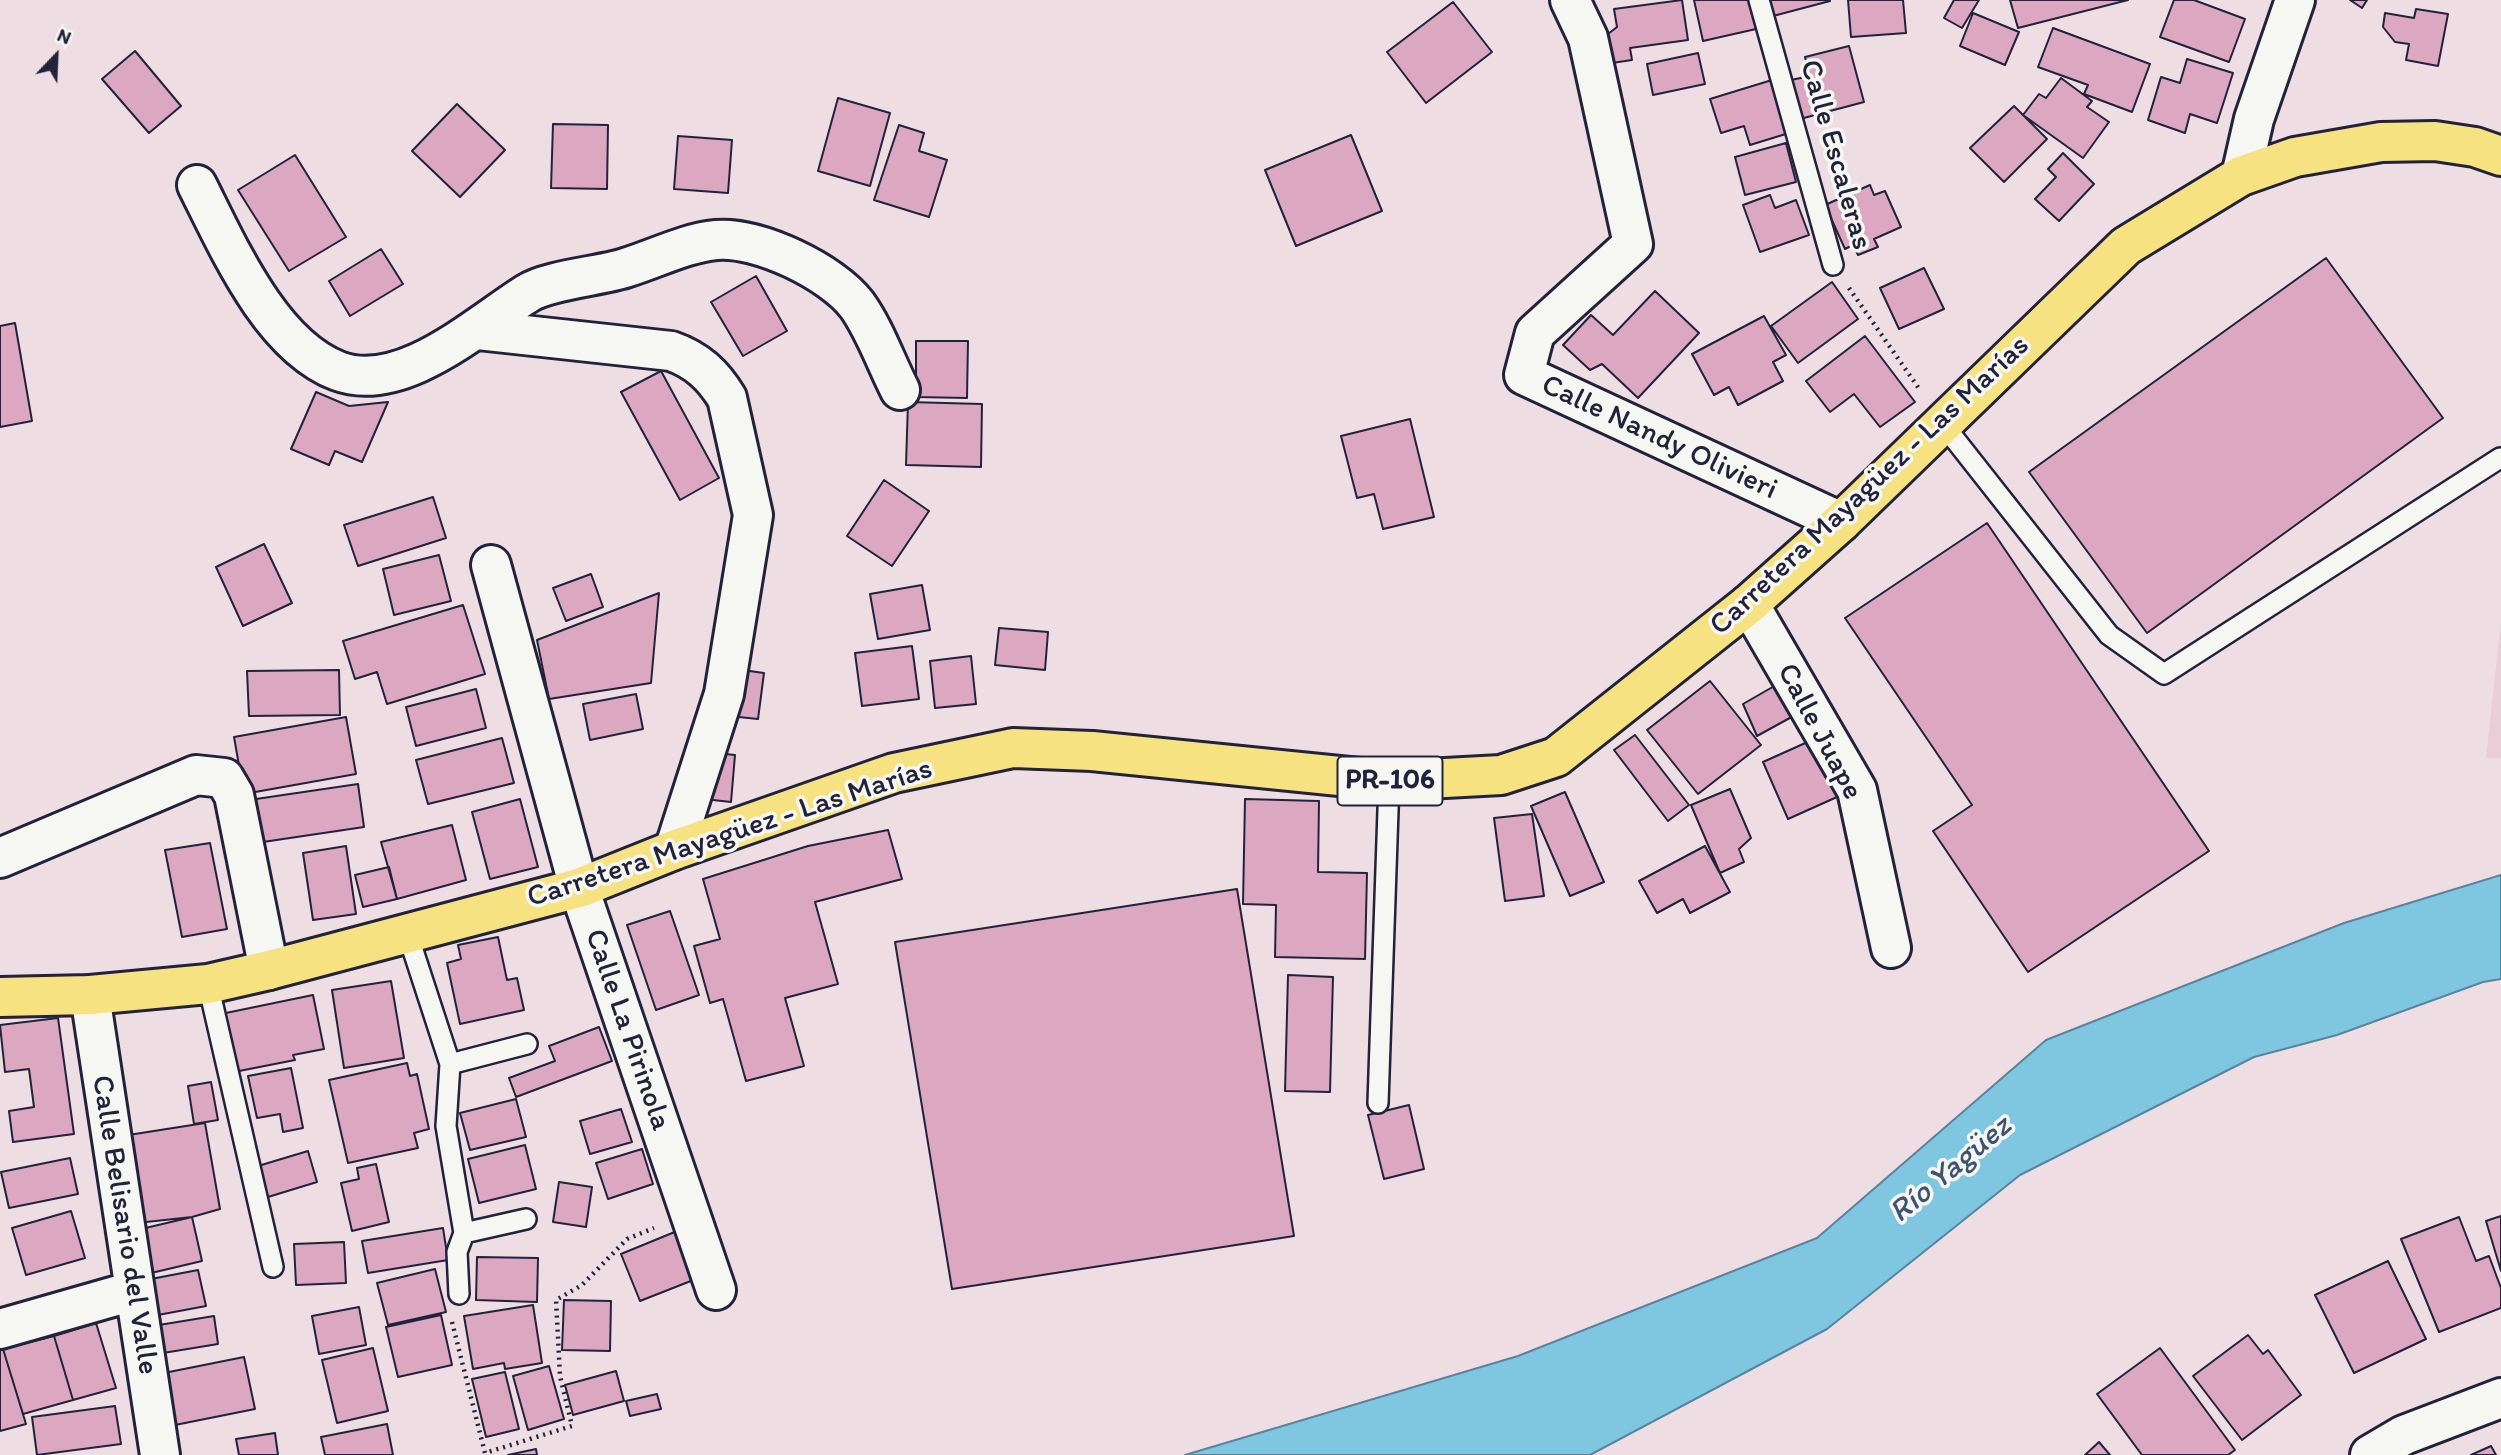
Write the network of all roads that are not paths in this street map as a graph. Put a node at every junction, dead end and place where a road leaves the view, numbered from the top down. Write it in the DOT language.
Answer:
graph roads {
  1 [pos="1570,0"];
  2 [pos="1759,0"];
  3 [pos="2295,0"];
  4 [pos="2501,156"];
  5 [pos="2241,176"];
  6 [pos="197,185"];
  7 [pos="1833,265"];
  8 [pos="478,330"];
  9 [pos="900,390"];
  10 [pos="1942,423"];
  11 [pos="2500,458"];
  12 [pos="1841,522"];
  13 [pos="491,565"];
  14 [pos="1749,604"];
  15 [pos="1389,781"];
  16 [pos="674,850"];
  17 [pos="0,858"];
  18 [pos="579,888"];
  19 [pos="407,932"];
  20 [pos="1892,948"];
  21 [pos="269,970"];
  22 [pos="208,984"];
  23 [pos="90,995"];
  24 [pos="0,997"];
  25 [pos="527,1044"];
  26 [pos="450,1064"];
  27 [pos="1378,1103"];
  28 [pos="526,1219"];
  29 [pos="464,1233"];
  30 [pos="273,1266"];
  31 [pos="716,1290"];
  32 [pos="133,1291"];
  33 [pos="459,1294"];
  34 [pos="0,1329"];
  35 [pos="2501,1398"];
  36 [pos="160,1455"];
  37 [pos="2370,1455"];
  1 -- 12 [label="street, Calle Nandy Olivieri"];
  2 -- 7 [label="lane, Calle Escaleras"];
  3 -- 5 [label="street"];
  4 -- 5 [label="main road, Carretera Mayagüez - Las Marías / PR-106"];
  5 -- 10 [label="main road, Carretera Mayagüez - Las Marías / PR-106"];
  6 -- 8 [label="street"];
  8 -- 9 [label="street"];
  8 -- 16 [label="street"];
  10 -- 11 [label="lane"];
  10 -- 12 [label="main road, Carretera Mayagüez - Las Marías / PR-106"];
  12 -- 14 [label="main road, Carretera Mayagüez - Las Marías / PR-106"];
  13 -- 18 [label="street, Calle La Pirinola"];
  14 -- 15 [label="main road, Carretera Mayagüez - Las Marías / PR-106"];
  14 -- 20 [label="street, Calle Juape"];
  15 -- 16 [label="main road, Carretera Mayagüez - Las Marías / PR-106"];
  15 -- 27 [label="lane"];
  16 -- 18 [label="main road, Carretera Mayagüez - Las Marías / PR-106"];
  17 -- 21 [label="street"];
  18 -- 19 [label="main road, Carretera Mayagüez - Las Marías / PR-106"];
  18 -- 31 [label="street, Calle La Pirinola"];
  19 -- 21 [label="main road, Carretera Mayagüez - Las Marías / PR-106"];
  19 -- 26 [label="lane"];
  21 -- 22 [label="main road, Carretera Mayagüez - Las Marías / PR-106"];
  22 -- 23 [label="main road, Carretera Mayagüez - Las Marías / PR-106"];
  22 -- 30 [label="lane"];
  23 -- 24 [label="main road, Carretera Mayagüez - Las Marías / PR-106"];
  23 -- 32 [label="street, Calle Belisario del Valle"];
  25 -- 26 [label="lane"];
  26 -- 29 [label="lane"];
  28 -- 29 [label="lane"];
  29 -- 33 [label="lane"];
  32 -- 34 [label="street"];
  32 -- 36 [label="street, Calle Belisario del Valle"];
  35 -- 37 [label="street"];
}
